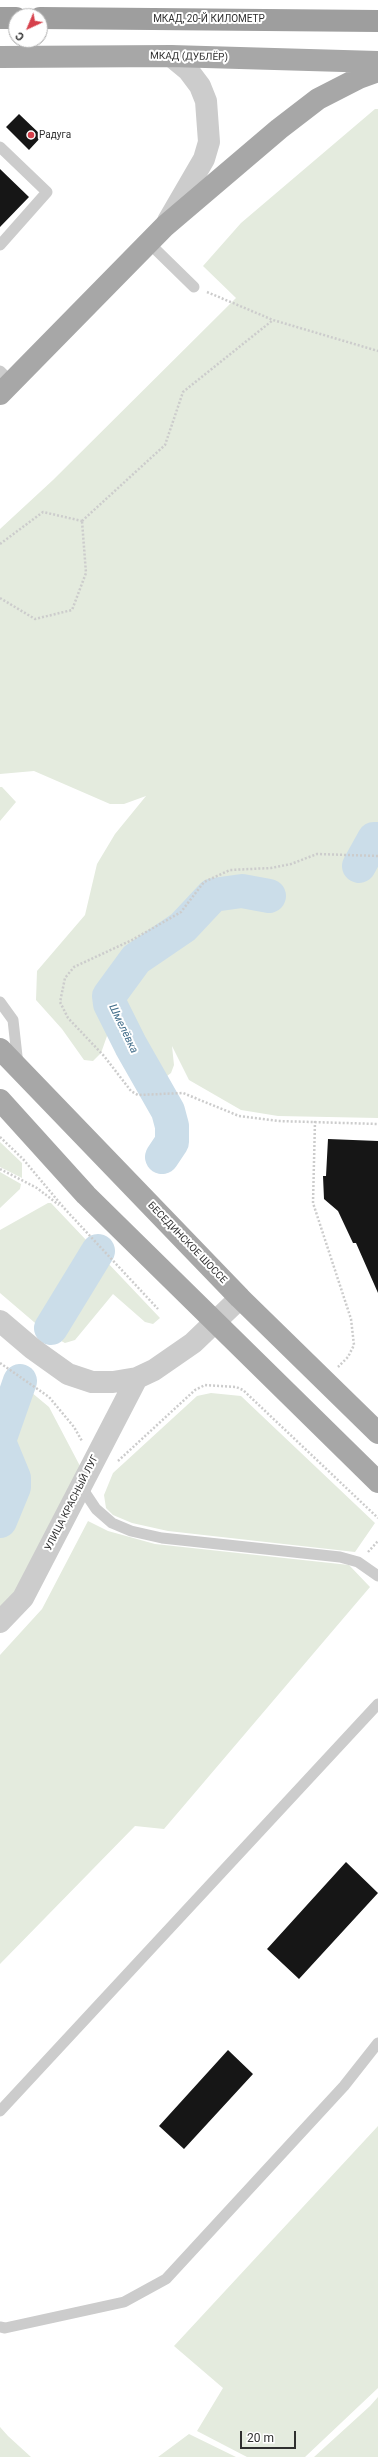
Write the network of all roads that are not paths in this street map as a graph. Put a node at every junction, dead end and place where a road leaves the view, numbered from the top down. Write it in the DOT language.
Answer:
graph roads {
  1 [pos="48,18"];
  2 [pos="378,21"];
  3 [pos="171,56"];
  4 [pos="0,57"];
  5 [pos="378,62"];
  6 [pos="378,72"];
  7 [pos="0,147"];
  8 [pos="165,226"];
  9 [pos="149,243"];
  10 [pos="0,245"];
  11 [pos="194,287"];
  12 [pos="4,383"];
  13 [pos="0,1002"];
  14 [pos="0,1049"];
  15 [pos="19,1070"];
  16 [pos="0,1100"];
  17 [pos="0,1118"];
  18 [pos="75,1183"];
  19 [pos="240,1298"];
  20 [pos="0,1321"];
  21 [pos="214,1323"];
  22 [pos="137,1378"];
  23 [pos="378,1433"];
  24 [pos="378,1482"];
  25 [pos="82,1488"];
  26 [pos="378,1576"];
  27 [pos="0,1622"];
  28 [pos="378,1704"];
  29 [pos="378,2043"];
  30 [pos="0,2111"];
  31 [pos="0,2327"];
  1 -- 2 [label="highway, МКАД, 20-Й КИЛОМЕТР"];
  3 -- 4 [label="main road, МКАД (ДУБЛЁР)"];
  3 -- 5 [label="main road, МКАД (ДУБЛЁР)"];
  3 -- 8 [label="street"];
  6 -- 8 [label="main road"];
  7 -- 10 [label="lane"];
  8 -- 9 [label="main road"];
  9 -- 11 [label="lane"];
  9 -- 12 [label="main road"];
  13 -- 15 [label="lane"];
  14 -- 15 [label="main road, БЕСЕДИНСКОЕ ШОССЕ"];
  15 -- 19 [label="main road, БЕСЕДИНСКОЕ ШОССЕ"];
  16 -- 18 [label="main road"];
  17 -- 18 [label="main road"];
  18 -- 21 [label="main road"];
  19 -- 21 [label="street"];
  19 -- 23 [label="main road, БЕСЕДИНСКОЕ ШОССЕ"];
  20 -- 22 [label="street"];
  21 -- 22 [label="street"];
  21 -- 24 [label="main road"];
  22 -- 25 [label="street, УЛИЦА КРАСНЫЙ ЛУГ"];
  25 -- 26 [label="lane"];
  25 -- 27 [label="street, УЛИЦА КРАСНЫЙ ЛУГ"];
  28 -- 30 [label="lane"];
  29 -- 31 [label="lane"];
}
